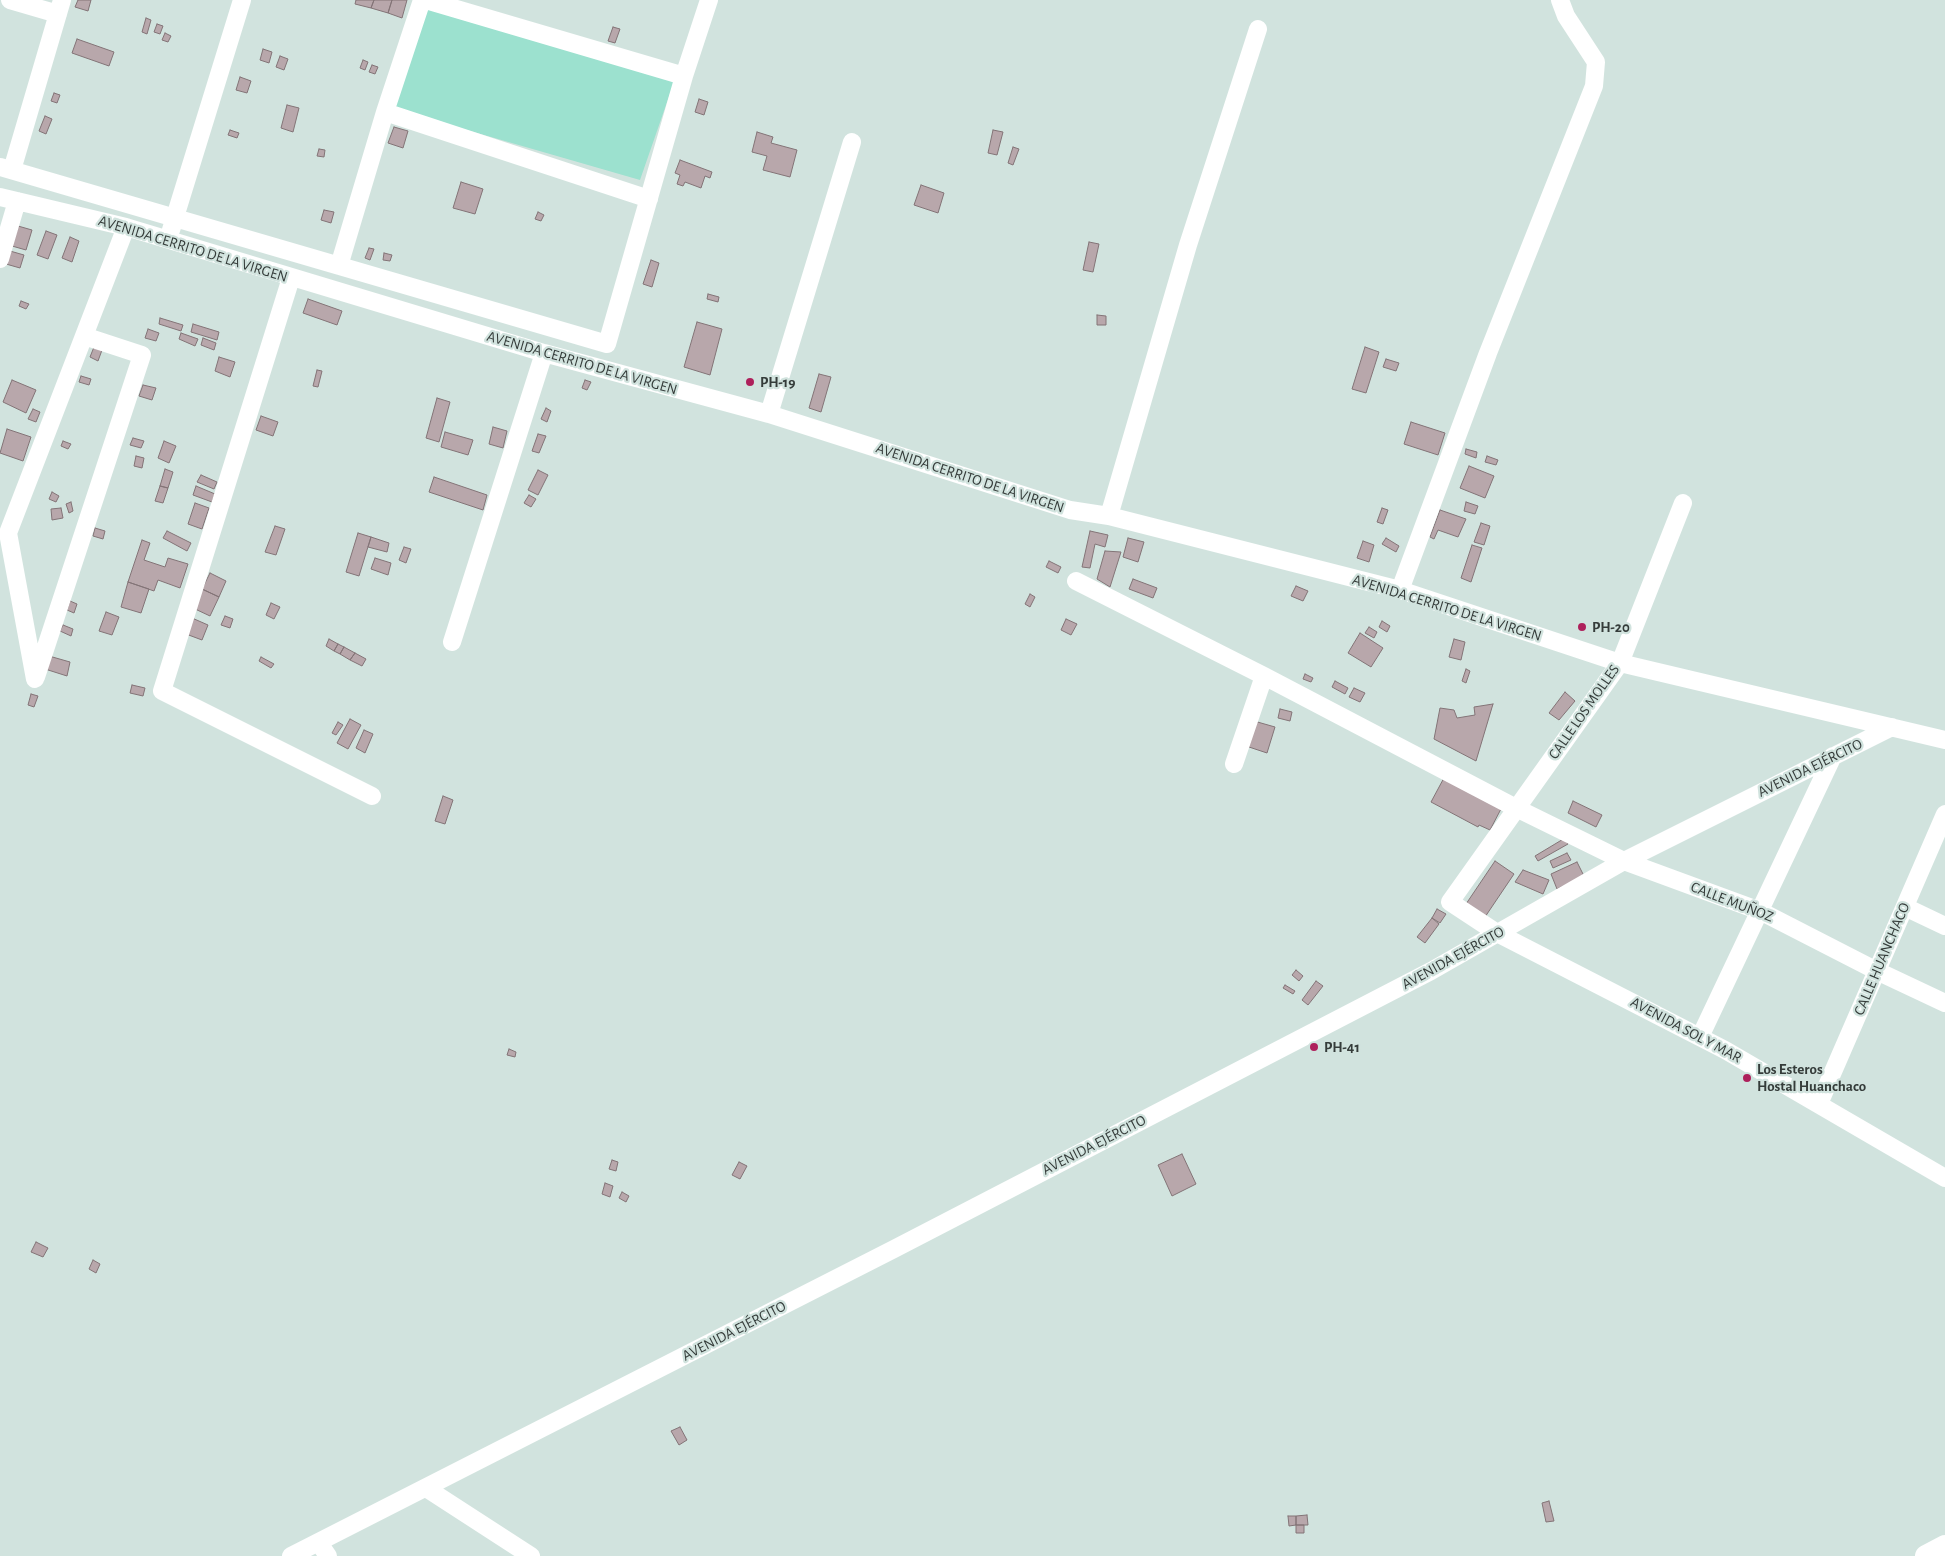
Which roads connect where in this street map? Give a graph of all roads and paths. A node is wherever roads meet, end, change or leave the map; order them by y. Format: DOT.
graph roads {
  1 [pos="10,0"];
  2 [pos="242,0"];
  3 [pos="422,0"];
  4 [pos="426,0"];
  5 [pos="709,0"];
  6 [pos="1560,0"];
  7 [pos="60,7"];
  8 [pos="1258,29"];
  9 [pos="684,76"];
  10 [pos="385,112"];
  11 [pos="852,142"];
  12 [pos="6,168"];
  13 [pos="8,199"];
  14 [pos="649,199"];
  15 [pos="175,219"];
  16 [pos="126,227"];
  17 [pos="167,240"];
  18 [pos="0,260"];
  19 [pos="339,266"];
  20 [pos="291,278"];
  21 [pos="84,336"];
  22 [pos="544,353"];
  23 [pos="769,414"];
  24 [pos="1683,503"];
  25 [pos="1110,516"];
  26 [pos="1076,581"];
  27 [pos="1400,590"];
  28 [pos="452,642"];
  29 [pos="1620,663"];
  30 [pos="1264,676"];
  31 [pos="1892,727"];
  32 [pos="1945,740"];
  33 [pos="1834,756"];
  34 [pos="1234,764"];
  35 [pos="372,796"];
  36 [pos="1516,808"];
  37 [pos="1945,814"];
  38 [pos="1624,862"];
  39 [pos="1450,902"];
  40 [pos="1905,907"];
  41 [pos="1760,911"];
  42 [pos="1945,926"];
  43 [pos="1497,933"];
  44 [pos="1877,971"];
  45 [pos="1945,1003"];
  46 [pos="1700,1037"];
  47 [pos="1819,1104"];
  48 [pos="1945,1178"];
  49 [pos="426,1488"];
  50 [pos="1945,1546"];
  51 [pos="323,1550"];
  52 [pos="291,1556"];
  53 [pos="530,1556"];
  54 [pos="1926,1556"];
  1 -- 7 [label="street"];
  2 -- 15 [label="street"];
  3 -- 10 [label="street"];
  4 -- 9 [label="street"];
  5 -- 9 [label="street"];
  6 -- 27 [label="street"];
  7 -- 12 [label="street"];
  8 -- 25 [label="street"];
  9 -- 14 [label="street"];
  10 -- 14 [label="street"];
  10 -- 19 [label="street"];
  11 -- 23 [label="street"];
  12 -- 15 [label="street"];
  13 -- 16 [label="street, AVENIDA CERRITO DE LA VIRGEN"];
  13 -- 18 [label="street"];
  14 -- 19 [label="street"];
  15 -- 17 [label="street"];
  15 -- 19 [label="street"];
  16 -- 17 [label="street, AVENIDA CERRITO DE LA VIRGEN"];
  16 -- 21 [label="street"];
  17 -- 20 [label="street, AVENIDA CERRITO DE LA VIRGEN"];
  20 -- 22 [label="street, AVENIDA CERRITO DE LA VIRGEN"];
  20 -- 35 [label="street"];
  21 -- 21 [label="street"];
  22 -- 23 [label="street, AVENIDA CERRITO DE LA VIRGEN"];
  22 -- 28 [label="street"];
  23 -- 25 [label="street, AVENIDA CERRITO DE LA VIRGEN"];
  24 -- 29 [label="street, CALLE LOS MOLLES"];
  25 -- 27 [label="street, AVENIDA CERRITO DE LA VIRGEN"];
  26 -- 30 [label="street, CALLE MUÑOZ"];
  27 -- 29 [label="street, AVENIDA CERRITO DE LA VIRGEN"];
  29 -- 31 [label="street, AVENIDA CERRITO DE LA VIRGEN"];
  29 -- 36 [label="street, CALLE LOS MOLLES"];
  30 -- 34 [label="street"];
  30 -- 36 [label="street, CALLE MUÑOZ"];
  31 -- 32 [label="street, AVENIDA CERRITO DE LA VIRGEN"];
  31 -- 33 [label="street, AVENIDA EJÉRCITO"];
  33 -- 38 [label="street, AVENIDA EJÉRCITO"];
  33 -- 41 [label="street"];
  36 -- 38 [label="street, CALLE MUÑOZ"];
  36 -- 39 [label="street, CALLE LOS MOLLES"];
  37 -- 40 [label="street, CALLE HUANCHACO"];
  38 -- 41 [label="street, CALLE MUÑOZ"];
  38 -- 43 [label="street, AVENIDA EJÉRCITO"];
  39 -- 43 [label="street, AVENIDA SOL Y MAR"];
  40 -- 42 [label="street"];
  40 -- 44 [label="street, CALLE HUANCHACO"];
  41 -- 44 [label="street, CALLE MUÑOZ"];
  41 -- 46 [label="street"];
  43 -- 46 [label="street, AVENIDA SOL Y MAR"];
  43 -- 49 [label="street, AVENIDA EJÉRCITO"];
  44 -- 45 [label="street, CALLE MUÑOZ"];
  44 -- 47 [label="street, CALLE HUANCHACO"];
  46 -- 47 [label="street, AVENIDA SOL Y MAR"];
  47 -- 48 [label="street, AVENIDA SOL Y MAR"];
  49 -- 51 [label="street, AVENIDA EJÉRCITO"];
  49 -- 53 [label="street"];
  50 -- 54 [label="main road"];
  51 -- 52 [label="street, AVENIDA EJÉRCITO"];
}
